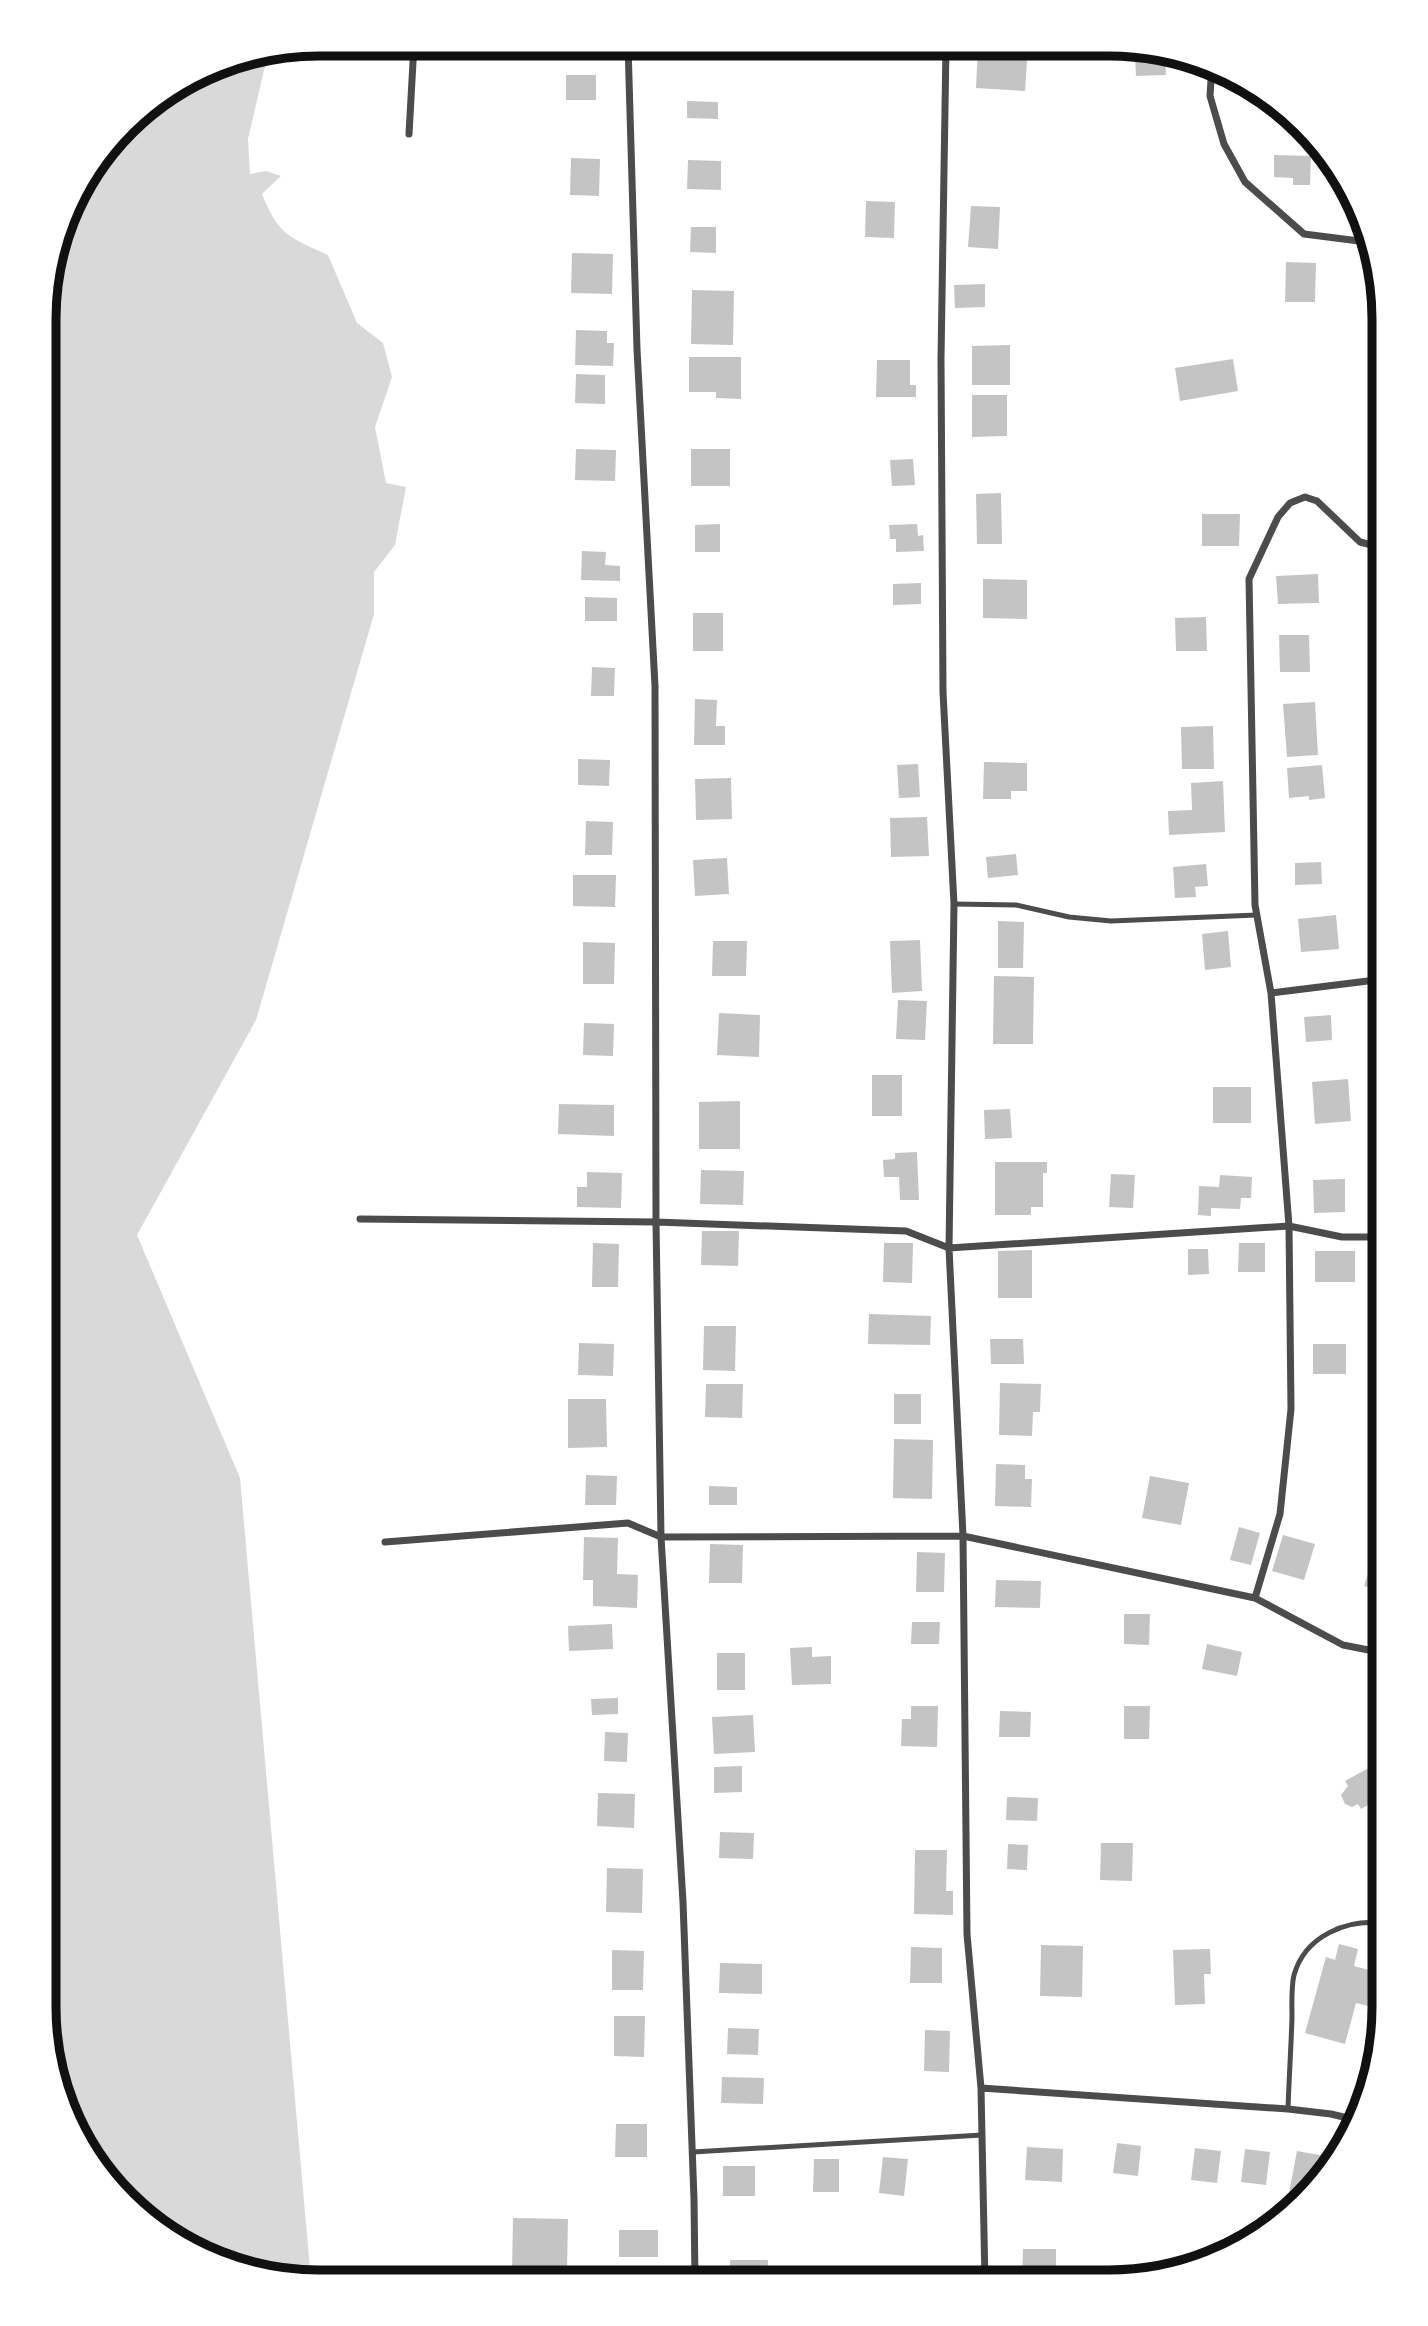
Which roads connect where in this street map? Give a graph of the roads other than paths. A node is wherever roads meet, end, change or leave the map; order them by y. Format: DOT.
graph roads {
  1 [pos="413,56"];
  2 [pos="628,56"];
  3 [pos="946,56"];
  4 [pos="1211,77"];
  5 [pos="409,134"];
  6 [pos="1360,240"];
  7 [pos="1372,545"];
  8 [pos="954,904"];
  9 [pos="1257,915"];
  10 [pos="1372,980"];
  11 [pos="1270,993"];
  12 [pos="360,1219"];
  13 [pos="656,1222"];
  14 [pos="1289,1226"];
  15 [pos="1372,1237"];
  16 [pos="949,1248"];
  17 [pos="963,1536"];
  18 [pos="661,1537"];
  19 [pos="385,1542"];
  20 [pos="1255,1598"];
  21 [pos="1372,1651"];
  22 [pos="1372,1922"];
  23 [pos="981,2088"];
  24 [pos="1288,2109"];
  25 [pos="1347,2118"];
  26 [pos="982,2135"];
  27 [pos="693,2152"];
  28 [pos="695,2270"];
  29 [pos="985,2270"];
  1 -- 5 [label="street"];
  2 -- 13 [label="street"];
  3 -- 8 [label="street"];
  4 -- 6 [label="street"];
  7 -- 9 [label="street"];
  8 -- 9 [label="lane"];
  8 -- 16 [label="street"];
  9 -- 11 [label="street"];
  10 -- 11 [label="street"];
  11 -- 14 [label="street"];
  12 -- 13 [label="street"];
  13 -- 16 [label="street"];
  13 -- 18 [label="street"];
  14 -- 15 [label="street"];
  14 -- 16 [label="street"];
  14 -- 20 [label="street"];
  16 -- 17 [label="street"];
  17 -- 18 [label="street"];
  17 -- 20 [label="street"];
  17 -- 23 [label="street"];
  18 -- 19 [label="street"];
  18 -- 27 [label="street"];
  20 -- 21 [label="street"];
  22 -- 24 [label="lane"];
  23 -- 24 [label="street"];
  23 -- 26 [label="street"];
  24 -- 25 [label="street"];
  26 -- 27 [label="lane"];
  26 -- 29 [label="street"];
  27 -- 28 [label="street"];
}
